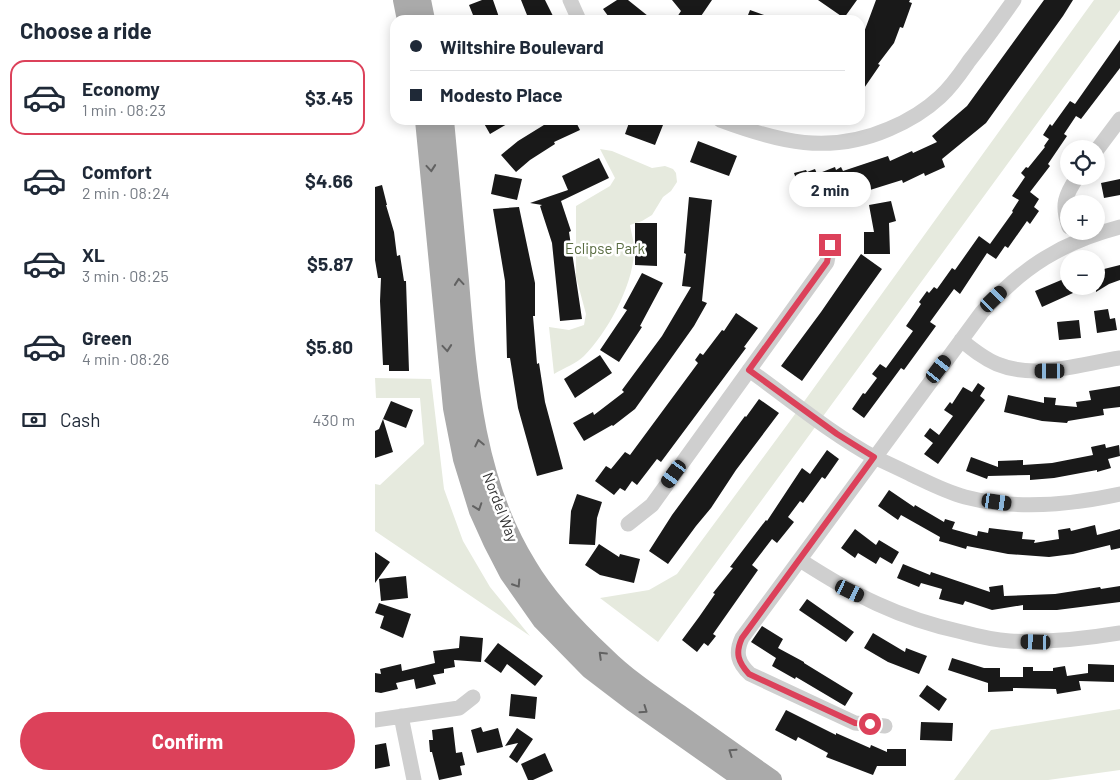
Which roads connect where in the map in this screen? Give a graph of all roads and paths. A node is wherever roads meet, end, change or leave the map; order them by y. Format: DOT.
graph roads {
  1 [pos="403,0"];
  2 [pos="421,0"];
  3 [pos="570,0"];
  4 [pos="1014,0"];
  5 [pos="406,15"];
  6 [pos="424,15"];
  7 [pos="577,15"];
  8 [pos="1120,118"];
  9 [pos="425,125"];
  10 [pos="444,125"];
  11 [pos="735,125"];
  12 [pos="1104,140"];
  13 [pos="1120,227"];
  14 [pos="1105,229"];
  15 [pos="1062,240"];
  16 [pos="830,245"];
  17 [pos="961,340"];
  18 [pos="1120,358"];
  19 [pos="749,370"];
  20 [pos="874,457"];
  21 [pos="1120,494"];
  22 [pos="628,524"];
  23 [pos="800,560"];
  24 [pos="1120,633"];
  25 [pos="473,698"];
  26 [pos="401,716"];
  27 [pos="375,720"];
  28 [pos="885,726"];
  29 [pos="414,780"];
  30 [pos="744,780"];
  31 [pos="772,780"];
  1 -- 5 [label="main road"];
  2 -- 6 [label="main road"];
  3 -- 7 [label="street"];
  4 -- 11 [label="street"];
  8 -- 12 [label="street"];
  9 -- 30 [label="main road, Nordel Way, one-way"];
  31 -- 10 [label="main road, Nordel Way, one-way"];
  13 -- 14 [label="street"];
  15 -- 17 [label="street"];
  16 -- 19 [label="street"];
  17 -- 18 [label="street"];
  17 -- 20 [label="street"];
  19 -- 20 [label="street"];
  19 -- 22 [label="street"];
  20 -- 21 [label="street"];
  20 -- 23 [label="street"];
  23 -- 24 [label="street"];
  23 -- 28 [label="street"];
  25 -- 26 [label="street"];
  26 -- 27 [label="street"];
  26 -- 29 [label="street"];
}
